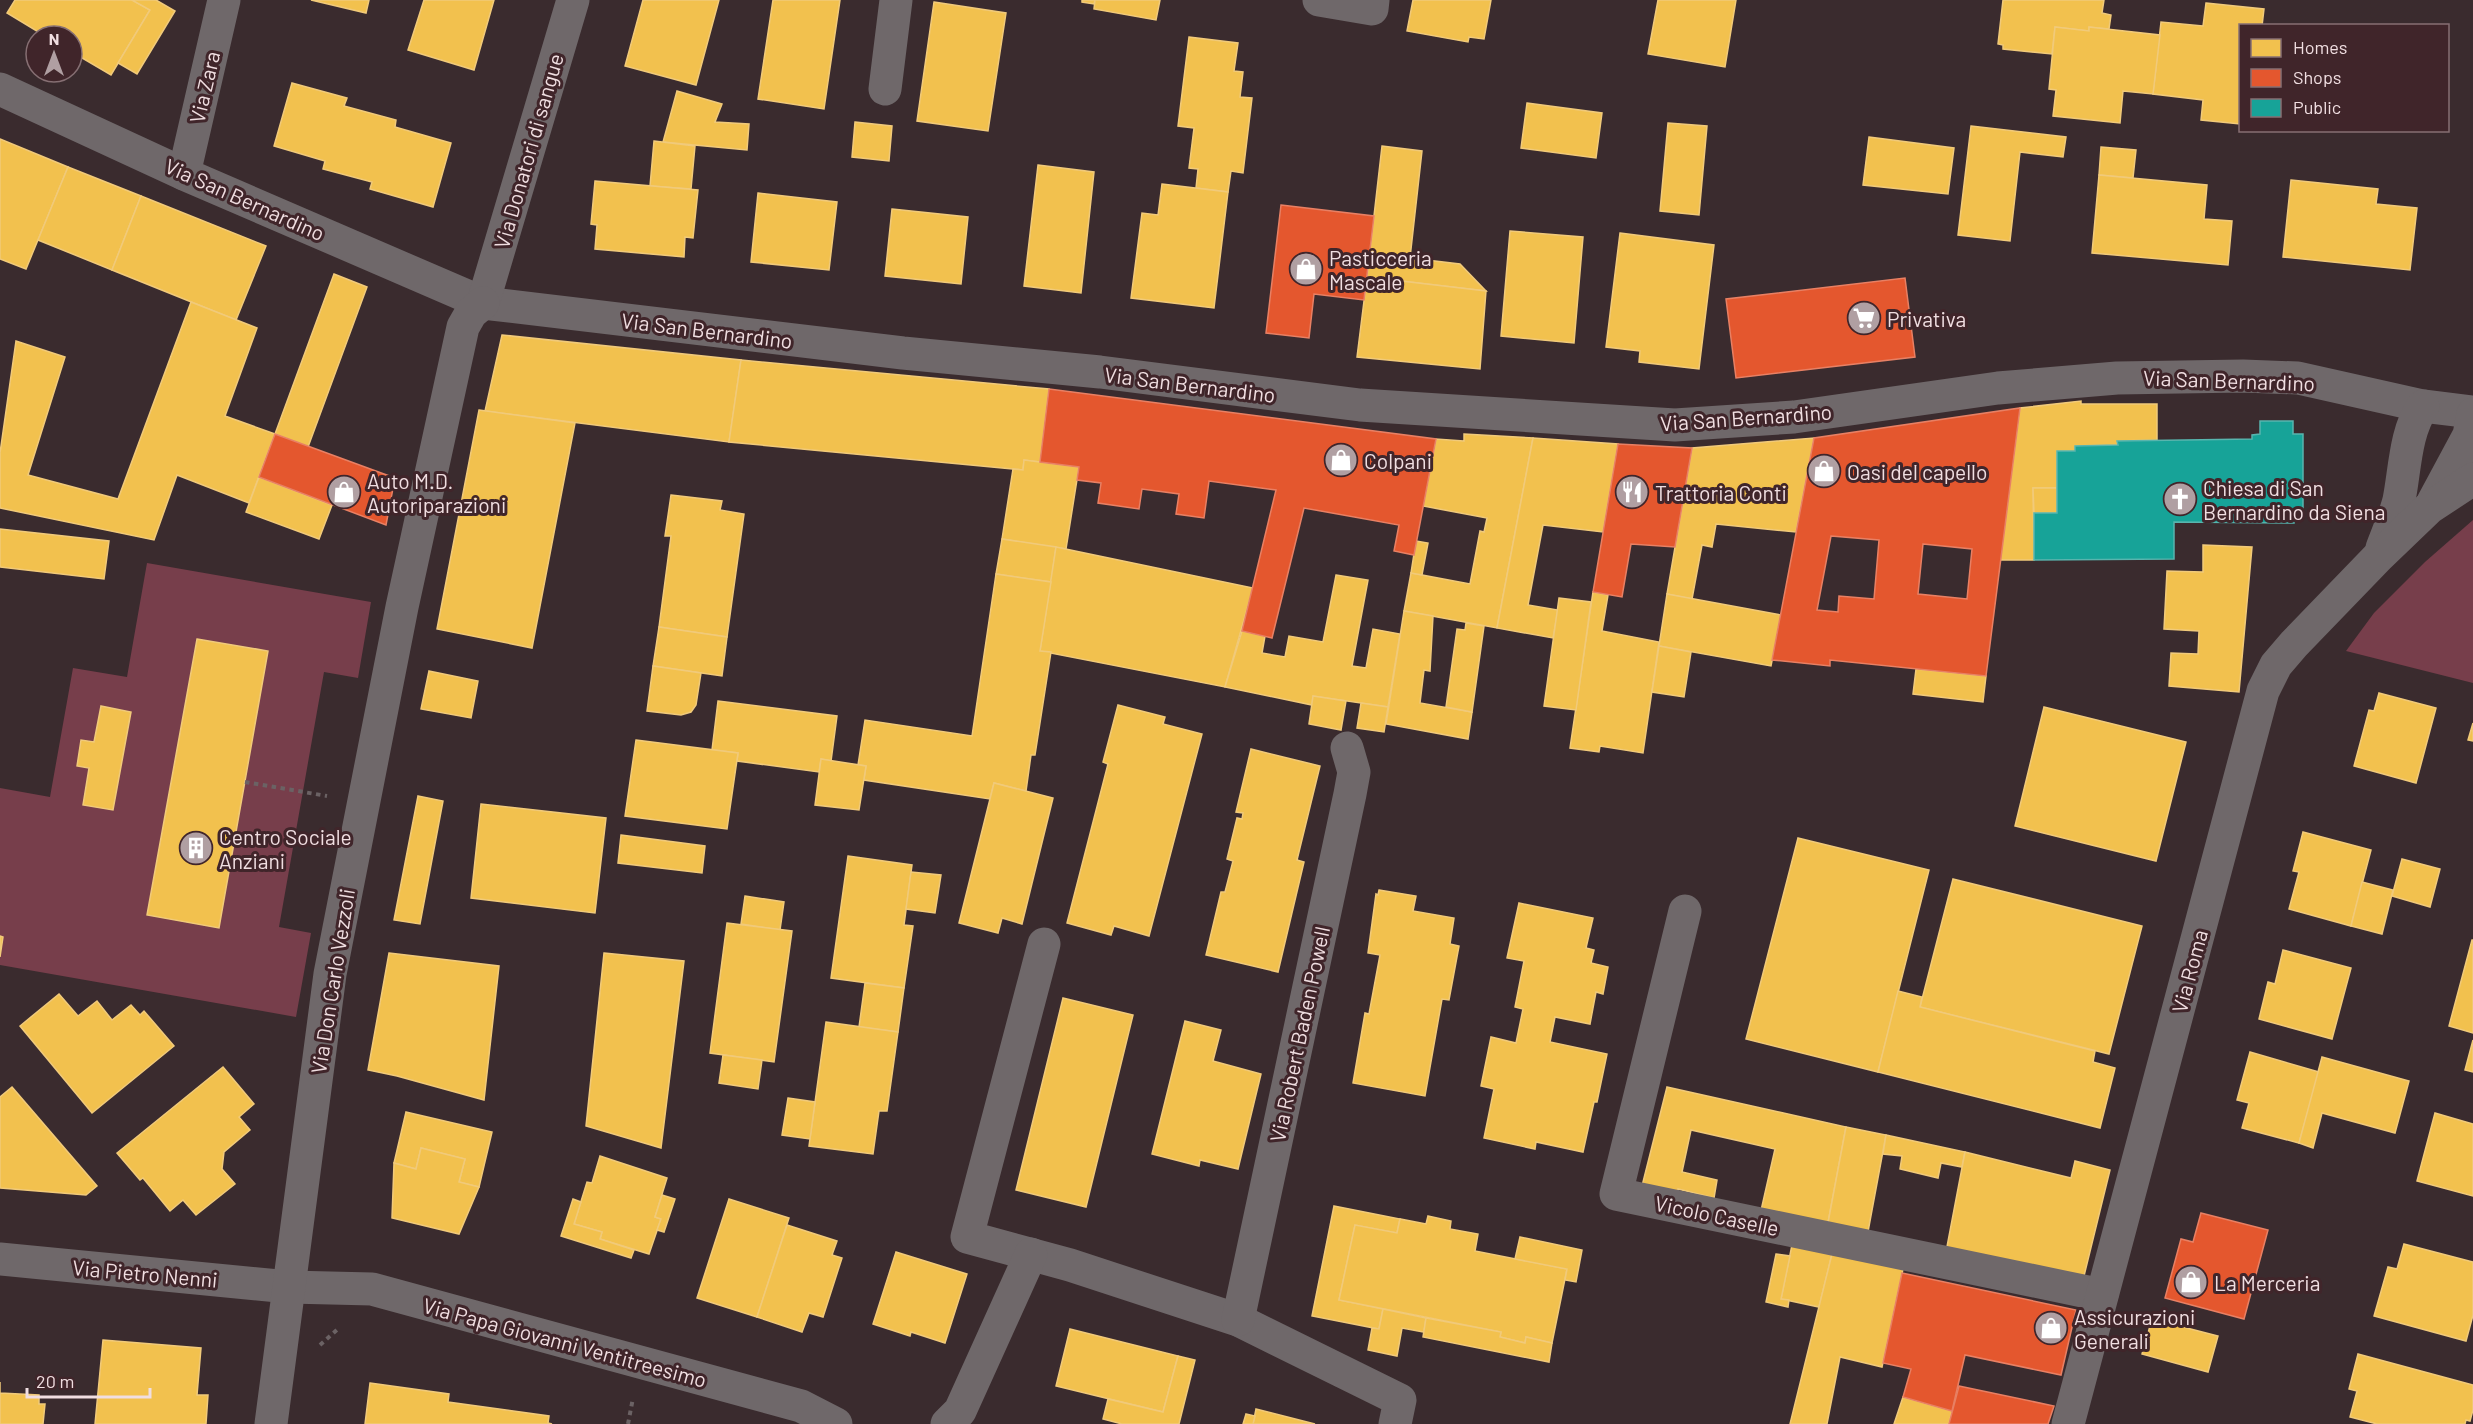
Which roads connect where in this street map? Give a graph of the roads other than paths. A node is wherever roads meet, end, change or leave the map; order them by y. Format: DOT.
graph roads {
  1 [pos="224,0"];
  2 [pos="573,0"];
  3 [pos="896,0"];
  4 [pos="1319,0"];
  5 [pos="1373,0"];
  6 [pos="0,89"];
  7 [pos="885,89"];
  8 [pos="184,174"];
  9 [pos="483,303"];
  10 [pos="2423,406"];
  11 [pos="2473,413"];
  12 [pos="2473,479"];
  13 [pos="2429,508"];
  14 [pos="2379,555"];
  15 [pos="1347,748"];
  16 [pos="1685,911"];
  17 [pos="1044,944"];
  18 [pos="1030,1254"];
  19 [pos="0,1259"];
  20 [pos="289,1287"];
  21 [pos="2102,1295"];
  22 [pos="1238,1320"];
  23 [pos="271,1424"];
  24 [pos="836,1424"];
  25 [pos="947,1424"];
  26 [pos="1395,1424"];
  27 [pos="2068,1424"];
  1 -- 8 [label="street, Via Zara"];
  2 -- 9 [label="street, Via Donatori di sangue"];
  3 -- 7 [label="street"];
  4 -- 5 [label="street"];
  6 -- 8 [label="street, Via San Bernardino"];
  8 -- 9 [label="street, Via San Bernardino"];
  9 -- 10 [label="street, Via San Bernardino"];
  9 -- 20 [label="street, Via Don Carlo Vezzoli"];
  10 -- 11 [label="street, Via San Bernardino"];
  10 -- 14 [label="street, Via Roma"];
  11 -- 13 [label="street, Via Roma"];
  12 -- 13 [label="street, Via Roma"];
  13 -- 14 [label="street, Via Roma"];
  14 -- 21 [label="street, Via Roma"];
  15 -- 22 [label="street, Via Robert Baden Powell"];
  16 -- 21 [label="street, Vicolo Caselle"];
  17 -- 18 [label="street"];
  18 -- 22 [label="street"];
  18 -- 25 [label="street"];
  19 -- 20 [label="street, Via Pietro Nenni"];
  20 -- 23 [label="street, Via Don Carlo Vezzoli"];
  20 -- 24 [label="street, Via Papa Giovanni Ventitreesimo"];
  21 -- 27 [label="street, Via Roma"];
  22 -- 26 [label="street"];
}
